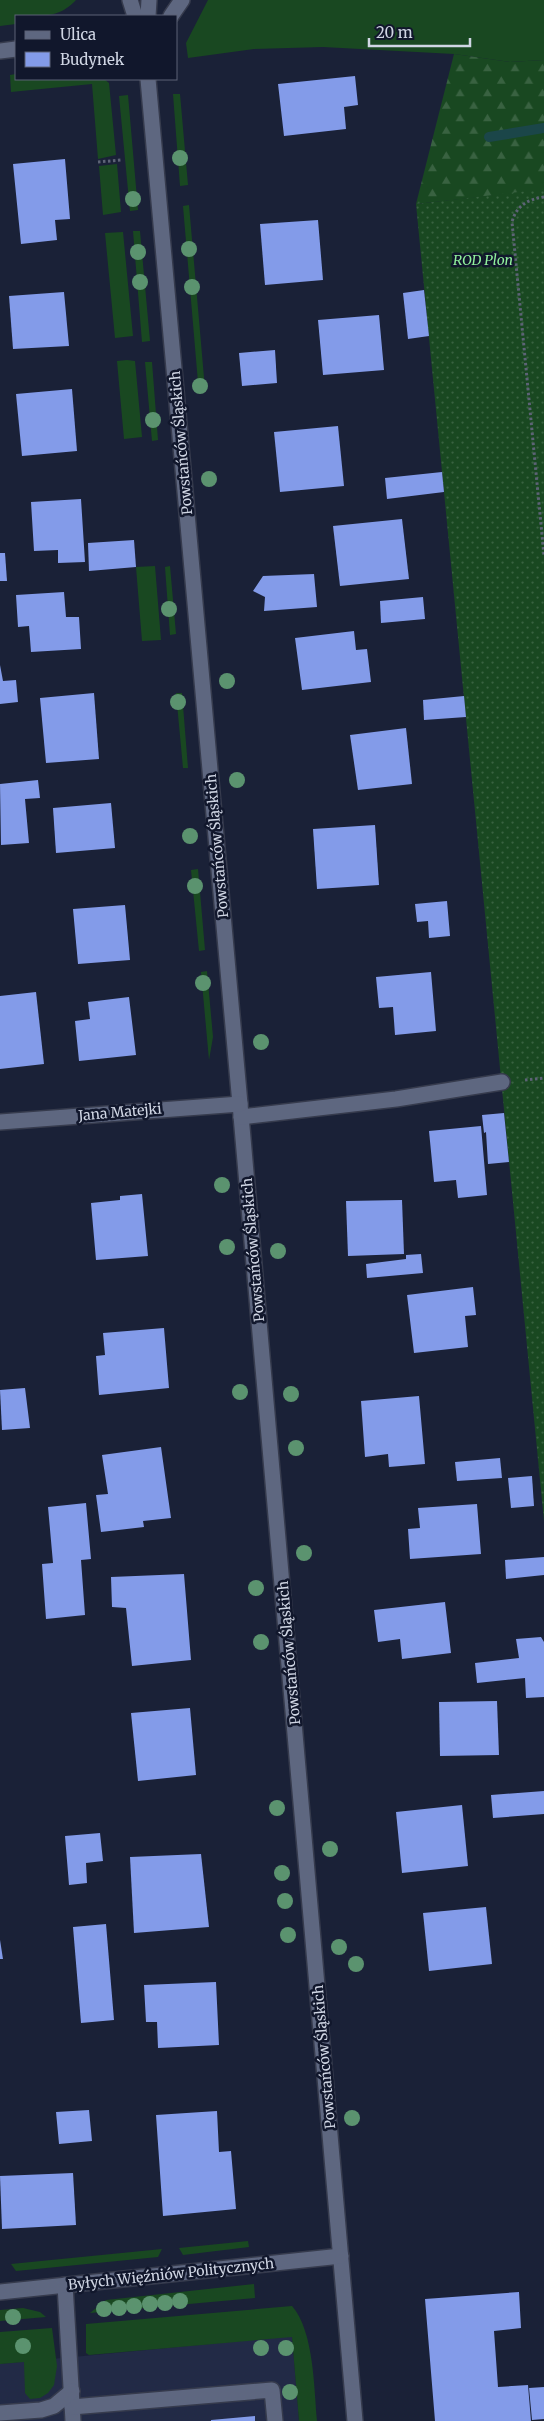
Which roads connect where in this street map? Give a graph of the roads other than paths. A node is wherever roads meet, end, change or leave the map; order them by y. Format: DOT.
graph roads {
  1 [pos="130,0"];
  2 [pos="149,0"];
  3 [pos="182,0"];
  4 [pos="134,15"];
  5 [pos="148,15"];
  6 [pos="172,15"];
  7 [pos="15,50"];
  8 [pos="0,51"];
  9 [pos="148,80"];
  10 [pos="502,1082"];
  11 [pos="241,1111"];
  12 [pos="0,1122"];
  13 [pos="341,2256"];
  14 [pos="65,2285"];
  15 [pos="0,2292"];
  16 [pos="72,2390"];
  17 [pos="0,2413"];
  18 [pos="72,2414"];
  19 [pos="22,2416"];
  20 [pos="275,2421"];
  21 [pos="355,2421"];
  1 -- 4 [label="street"];
  2 -- 5 [label="street"];
  3 -- 6 [label="street"];
  7 -- 8 [label="street"];
  9 -- 11 [label="street, Powstańców Śląskich"];
  10 -- 11 [label="street, Jana Matejki"];
  11 -- 12 [label="street, Jana Matejki"];
  11 -- 13 [label="street, Powstańców Śląskich"];
  13 -- 14 [label="street, Byłych Więźniów Politycznych"];
  13 -- 21 [label="street, Powstańców Śląskich"];
  14 -- 15 [label="street, Byłych Więźniów Politycznych"];
  14 -- 16 [label="street"];
  16 -- 18 [label="street"];
  16 -- 19 [label="street"];
  17 -- 19 [label="street"];
  18 -- 20 [label="street"];
}
